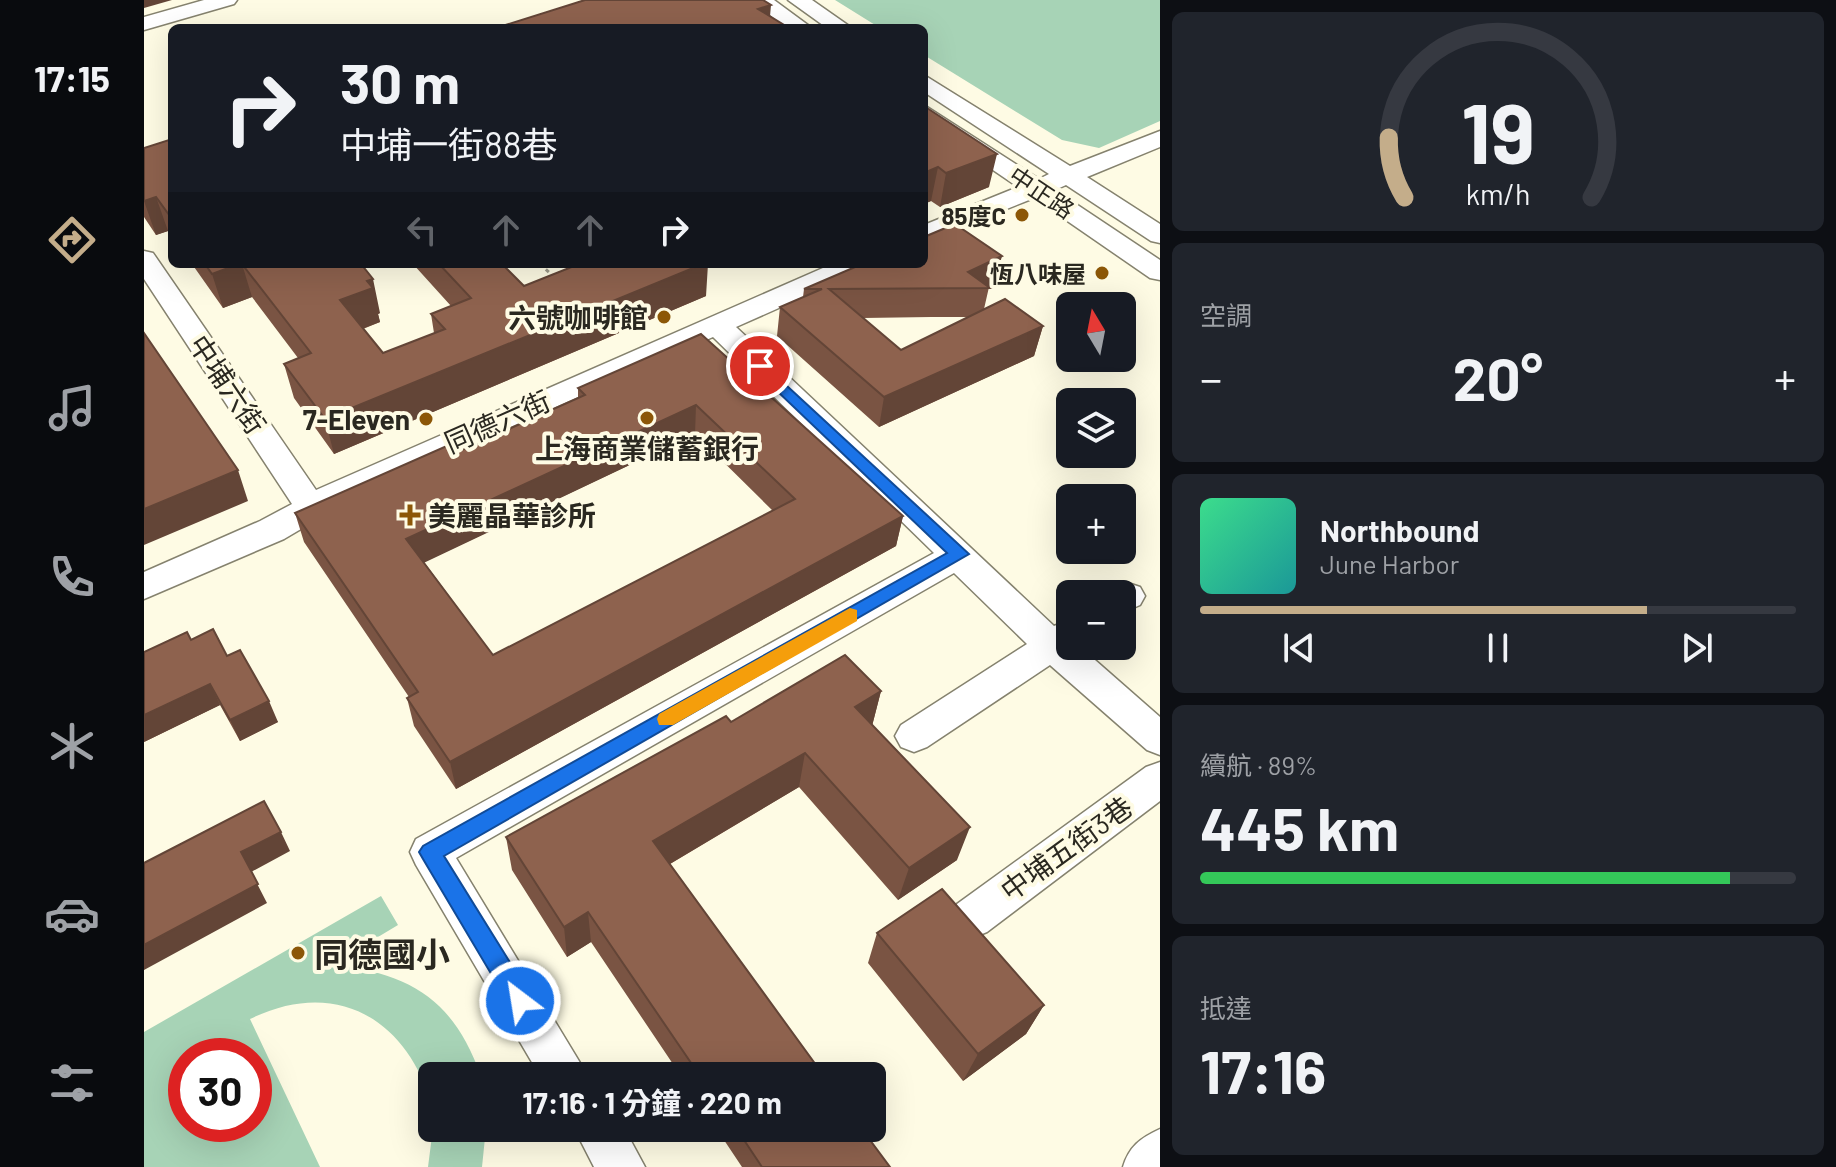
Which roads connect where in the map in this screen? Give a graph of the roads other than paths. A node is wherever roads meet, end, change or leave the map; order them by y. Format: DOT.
graph roads {
  1 [pos="227,0"];
  2 [pos="760,0"];
  3 [pos="798,0"];
  4 [pos="144,24"];
  5 [pos="795,24"];
  6 [pos="835,24"];
  7 [pos="928,85"];
  8 [pos="928,115"];
  9 [pos="1160,138"];
  10 [pos="1069,176"];
  11 [pos="1035,187"];
  12 [pos="928,232"];
  13 [pos="1160,235"];
  14 [pos="144,259"];
  15 [pos="846,268"];
  16 [pos="1160,272"];
  17 [pos="716,324"];
  18 [pos="311,508"];
  19 [pos="960,554"];
  20 [pos="144,586"];
  21 [pos="1056,636"];
  22 [pos="1056,643"];
  23 [pos="1081,660"];
  24 [pos="914,736"];
  25 [pos="1160,739"];
  26 [pos="1160,779"];
  27 [pos="972,918"];
  28 [pos="557,1062"];
  29 [pos="606,1142"];
  30 [pos="621,1167"];
  1 -- 4 [label="street"];
  2 -- 5 [label="street"];
  3 -- 6 [label="street"];
  7 -- 10 [label="street, 中正路"];
  8 -- 11 [label="street, 中正路"];
  9 -- 10 [label="street"];
  10 -- 11 [label="street"];
  10 -- 13 [label="street, 中正路"];
  11 -- 12 [label="street"];
  11 -- 16 [label="street, 中正路"];
  14 -- 18 [label="street, 中埔六街"];
  15 -- 17 [label="street, 同德六街"];
  17 -- 18 [label="street, 同德六街"];
  17 -- 19 [label="street"];
  18 -- 20 [label="street, 同德六街"];
  19 -- 21 [label="street"];
  19 -- 28 [label="street"];
  22 -- 24 [label="street"];
  23 -- 25 [label="street"];
  26 -- 27 [label="street, 中埔五街3巷"];
  29 -- 30 [label="street"];
}
